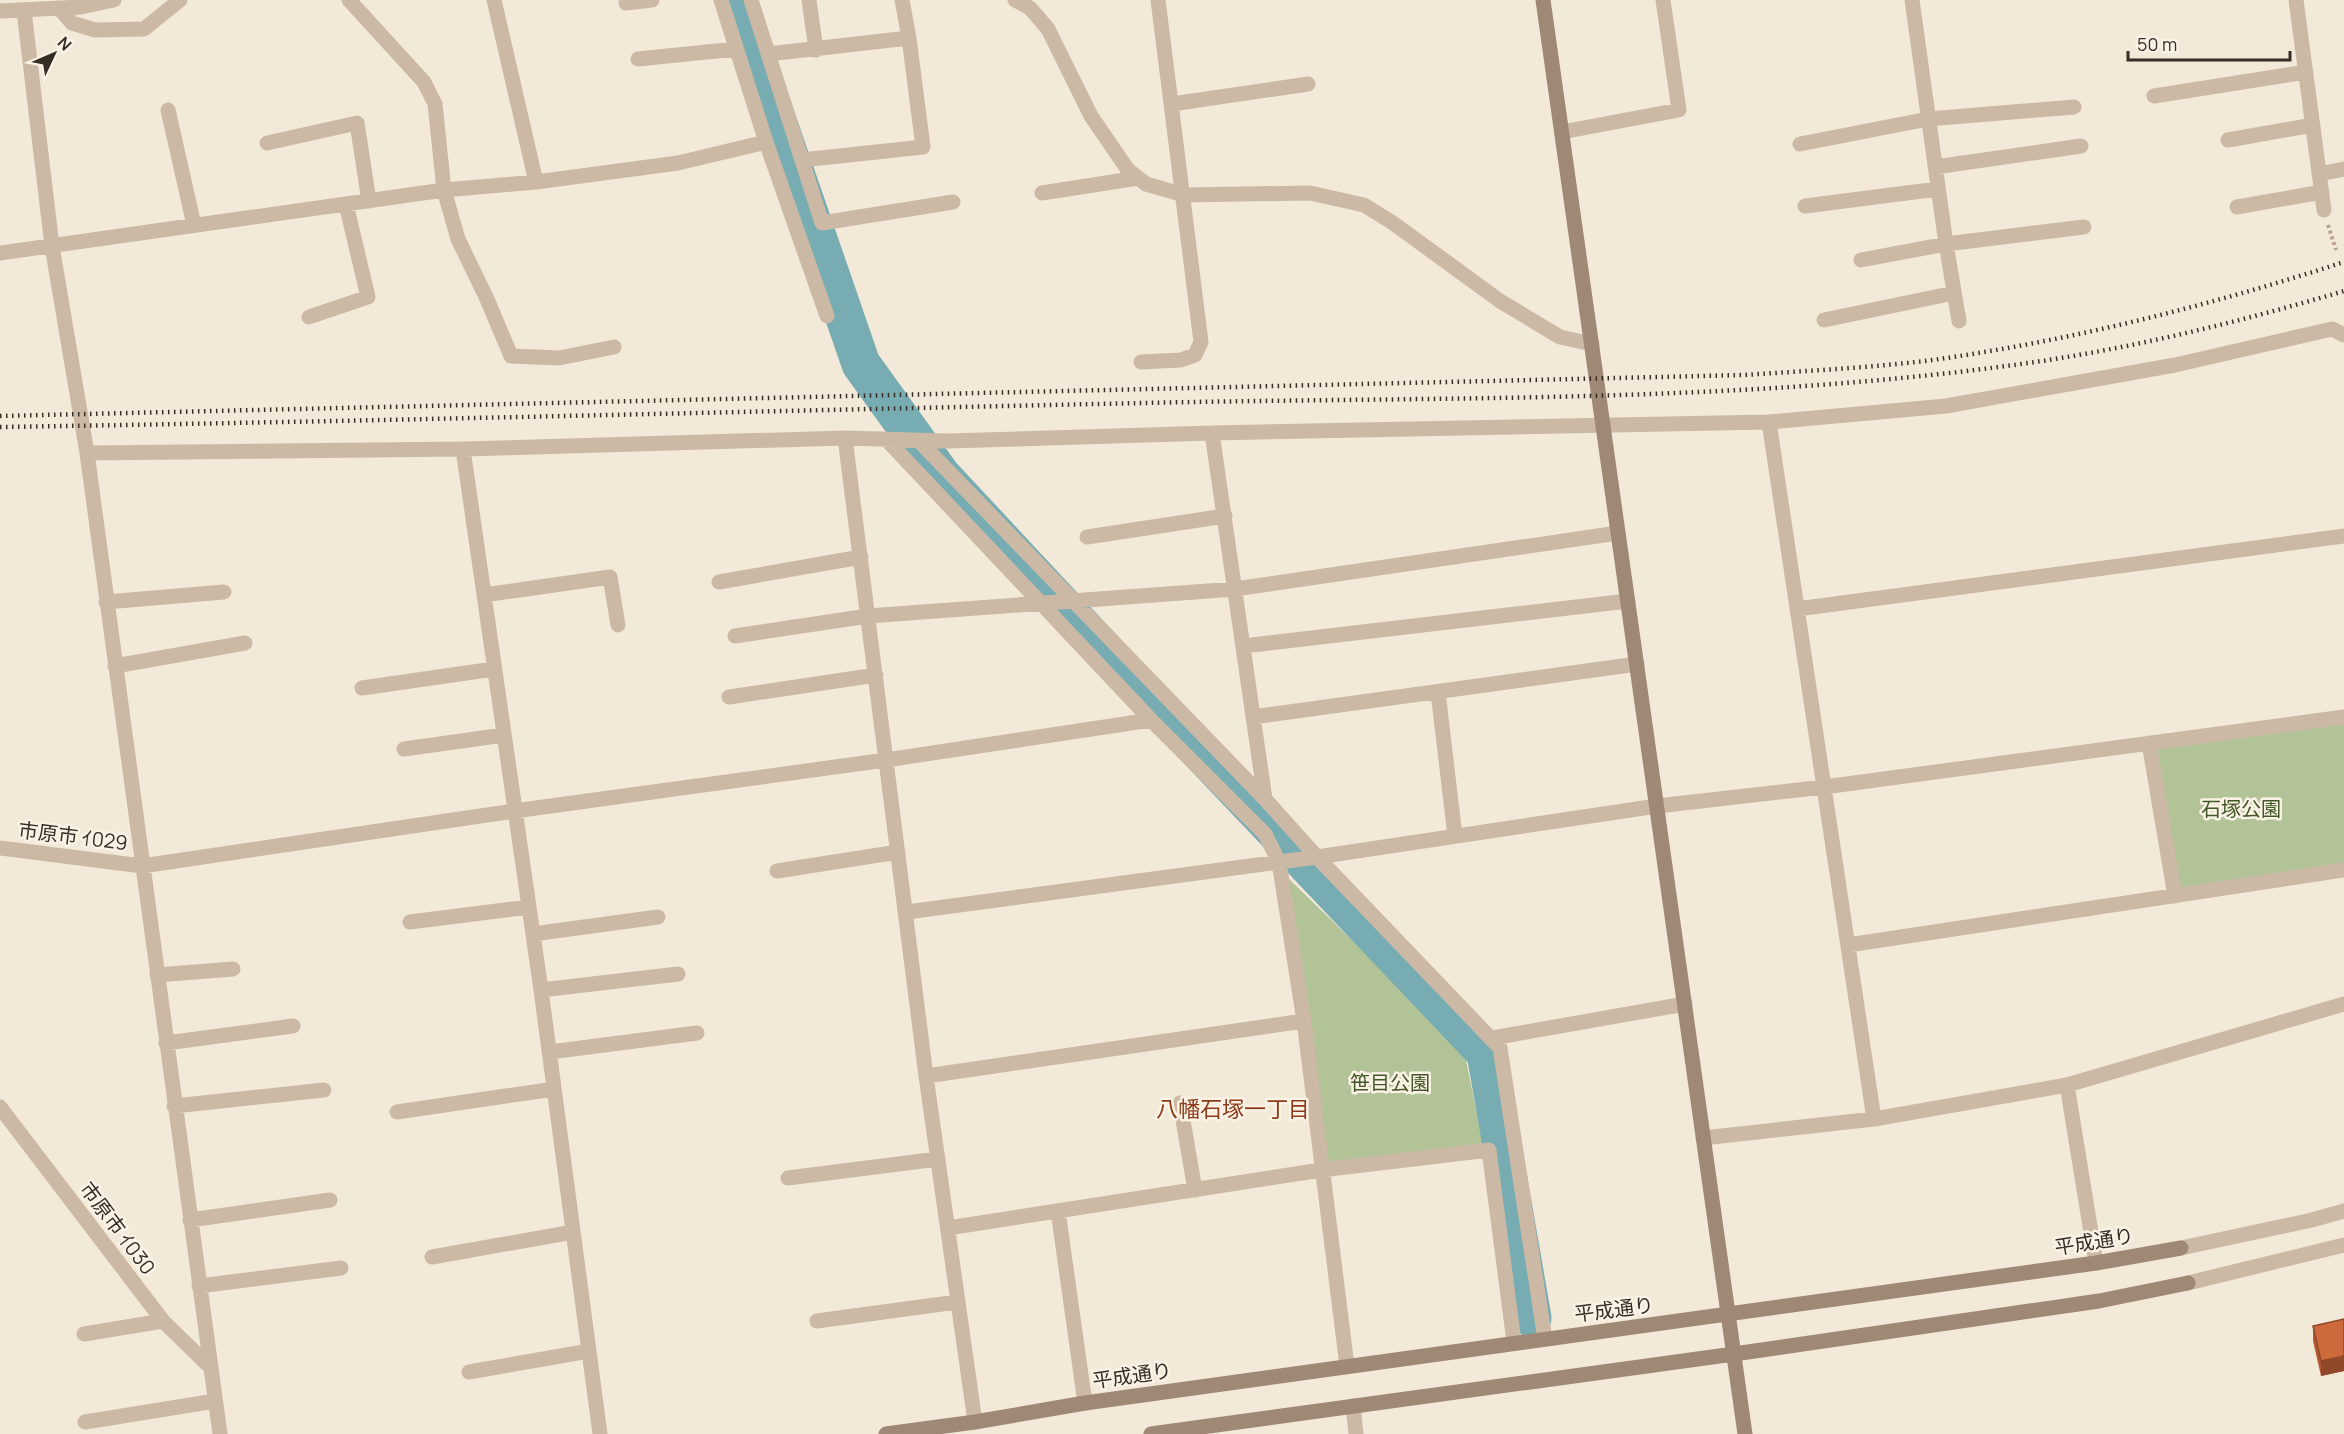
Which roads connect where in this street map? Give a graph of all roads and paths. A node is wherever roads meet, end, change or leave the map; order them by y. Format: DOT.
graph roads {
  1 [pos="114,0"];
  2 [pos="180,0"];
  3 [pos="349,0"];
  4 [pos="494,0"];
  5 [pos="652,0"];
  6 [pos="721,0"];
  7 [pos="751,0"];
  8 [pos="809,0"];
  9 [pos="903,0"];
  10 [pos="1015,0"];
  11 [pos="1158,0"];
  12 [pos="1543,0"];
  13 [pos="1663,0"];
  14 [pos="1912,0"];
  15 [pos="2296,0"];
  16 [pos="626,3"];
  17 [pos="59,8"];
  18 [pos="0,11"];
  19 [pos="24,11"];
  20 [pos="909,38"];
  21 [pos="736,49"];
  22 [pos="816,50"];
  23 [pos="768,54"];
  24 [pos="638,59"];
  25 [pos="2306,72"];
  26 [pos="1308,84"];
  27 [pos="2154,96"];
  28 [pos="1172,104"];
  29 [pos="2074,107"];
  30 [pos="168,110"];
  31 [pos="1928,119"];
  32 [pos="2313,125"];
  33 [pos="1562,132"];
  34 [pos="2229,140"];
  35 [pos="766,142"];
  36 [pos="267,143"];
  37 [pos="1800,144"];
  38 [pos="2081,146"];
  39 [pos="802,160"];
  40 [pos="1935,167"];
  41 [pos="2344,169"];
  42 [pos="2319,174"];
  43 [pos="1138,178"];
  44 [pos="536,182"];
  45 [pos="1938,189"];
  46 [pos="444,190"];
  47 [pos="2322,192"];
  48 [pos="1042,194"];
  49 [pos="1184,195"];
  50 [pos="369,201"];
  51 [pos="953,202"];
  52 [pos="346,204"];
  53 [pos="1805,206"];
  54 [pos="2237,207"];
  55 [pos="2324,210"];
  56 [pos="194,225"];
  57 [pos="2084,227"];
  58 [pos="1946,244"];
  59 [pos="52,246"];
  60 [pos="2336,249"];
  61 [pos="0,253"];
  62 [pos="1861,260"];
  63 [pos="1954,292"];
  64 [pos="309,316"];
  65 [pos="826,316"];
  66 [pos="1824,320"];
  67 [pos="1959,321"];
  68 [pos="2344,335"];
  69 [pos="1592,344"];
  70 [pos="614,347"];
  71 [pos="1141,362"];
  72 [pos="1769,422"];
  73 [pos="1603,423"];
  74 [pos="1212,432"];
  75 [pos="845,438"];
  76 [pos="886,439"];
  77 [pos="919,441"];
  78 [pos="463,449"];
  79 [pos="87,453"];
  80 [pos="1224,516"];
  81 [pos="1618,533"];
  82 [pos="2344,536"];
  83 [pos="1088,537"];
  84 [pos="861,557"];
  85 [pos="719,582"];
  86 [pos="1235,589"];
  87 [pos="224,592"];
  88 [pos="484,595"];
  89 [pos="1628,601"];
  90 [pos="106,602"];
  91 [pos="1077,603"];
  92 [pos="1040,604"];
  93 [pos="1797,609"];
  94 [pos="868,616"];
  95 [pos="618,625"];
  96 [pos="735,636"];
  97 [pos="245,643"];
  98 [pos="1243,646"];
  99 [pos="1637,664"];
  100 [pos="115,666"];
  101 [pos="494,669"];
  102 [pos="876,675"];
  103 [pos="362,688"];
  104 [pos="1438,692"];
  105 [pos="729,697"];
  106 [pos="1253,717"];
  107 [pos="2344,717"];
  108 [pos="1151,720"];
  109 [pos="504,735"];
  110 [pos="2149,743"];
  111 [pos="404,749"];
  112 [pos="886,760"];
  113 [pos="1824,787"];
  114 [pos="1265,799"];
  115 [pos="1657,806"];
  116 [pos="514,811"];
  117 [pos="1455,836"];
  118 [pos="0,848"];
  119 [pos="898,852"];
  120 [pos="1317,857"];
  121 [pos="1279,862"];
  122 [pos="142,866"];
  123 [pos="2344,870"];
  124 [pos="777,871"];
  125 [pos="2175,896"];
  126 [pos="529,907"];
  127 [pos="907,912"];
  128 [pos="658,917"];
  129 [pos="410,922"];
  130 [pos="533,934"];
  131 [pos="1848,945"];
  132 [pos="233,969"];
  133 [pos="678,974"];
  134 [pos="156,975"];
  135 [pos="541,990"];
  136 [pos="1685,1004"];
  137 [pos="2344,1005"];
  138 [pos="1304,1021"];
  139 [pos="293,1026"];
  140 [pos="697,1032"];
  141 [pos="1492,1038"];
  142 [pos="166,1042"];
  143 [pos="550,1052"];
  144 [pos="927,1076"];
  145 [pos="2067,1085"];
  146 [pos="554,1089"];
  147 [pos="324,1090"];
  148 [pos="1180,1103"];
  149 [pos="174,1106"];
  150 [pos="0,1107"];
  151 [pos="397,1112"];
  152 [pos="1874,1119"];
  153 [pos="1703,1138"];
  154 [pos="938,1159"];
  155 [pos="1322,1170"];
  156 [pos="788,1178"];
  157 [pos="1195,1190"];
  158 [pos="330,1200"];
  159 [pos="1058,1211"];
  160 [pos="2344,1211"];
  161 [pos="190,1220"];
  162 [pos="948,1228"];
  163 [pos="573,1232"];
  164 [pos="2344,1245"];
  165 [pos="432,1257"];
  166 [pos="2096,1263"];
  167 [pos="341,1268"];
  168 [pos="199,1286"];
  169 [pos="957,1302"];
  170 [pos="1728,1315"];
  171 [pos="163,1321"];
  172 [pos="817,1321"];
  173 [pos="84,1334"];
  174 [pos="1545,1339"];
  175 [pos="1514,1342"];
  176 [pos="589,1352"];
  177 [pos="1734,1354"];
  178 [pos="1347,1366"];
  179 [pos="210,1367"];
  180 [pos="469,1372"];
  181 [pos="215,1401"];
  182 [pos="1085,1403"];
  183 [pos="1353,1406"];
  184 [pos="85,1422"];
  185 [pos="976,1428"];
  186 [pos="220,1434"];
  187 [pos="600,1434"];
  188 [pos="886,1434"];
  189 [pos="1151,1434"];
  190 [pos="1356,1434"];
  191 [pos="1745,1434"];
  1 -- 17 [label="street"];
  2 -- 17 [label="street"];
  3 -- 46 [label="street"];
  4 -- 44 [label="street"];
  5 -- 16 [label="street"];
  6 -- 21 [label="street"];
  7 -- 23 [label="street"];
  8 -- 22 [label="street"];
  9 -- 20 [label="street"];
  10 -- 43 [label="street"];
  11 -- 28 [label="street"];
  12 -- 33 [label="street"];
  13 -- 33 [label="street"];
  14 -- 31 [label="street"];
  15 -- 25 [label="street"];
  17 -- 19 [label="street"];
  18 -- 19 [label="street"];
  19 -- 59 [label="street"];
  20 -- 22 [label="street"];
  20 -- 39 [label="street"];
  21 -- 24 [label="street"];
  21 -- 35 [label="street"];
  22 -- 23 [label="street"];
  23 -- 39 [label="street"];
  25 -- 27 [label="street"];
  25 -- 32 [label="street"];
  26 -- 28 [label="street"];
  28 -- 49 [label="street"];
  29 -- 31 [label="street"];
  30 -- 56 [label="street"];
  31 -- 37 [label="street"];
  31 -- 40 [label="street"];
  32 -- 34 [label="street"];
  32 -- 42 [label="street"];
  33 -- 69 [label="street"];
  35 -- 44 [label="street"];
  35 -- 65 [label="street"];
  36 -- 50 [label="street"];
  38 -- 40 [label="street"];
  39 -- 51 [label="street"];
  40 -- 45 [label="street"];
  41 -- 42 [label="street"];
  42 -- 47 [label="street"];
  43 -- 48 [label="street"];
  43 -- 49 [label="street"];
  44 -- 46 [label="street"];
  45 -- 53 [label="street"];
  45 -- 58 [label="street"];
  46 -- 50 [label="street"];
  46 -- 70 [label="street"];
  47 -- 54 [label="street"];
  47 -- 55 [label="street"];
  49 -- 69 [label="street"];
  49 -- 71 [label="street"];
  50 -- 52 [label="street"];
  52 -- 56 [label="street"];
  52 -- 64 [label="street"];
  55 -- 60 [label="path"];
  56 -- 59 [label="street"];
  57 -- 58 [label="street"];
  58 -- 62 [label="street"];
  58 -- 63 [label="street"];
  59 -- 61 [label="street"];
  59 -- 79 [label="street"];
  63 -- 66 [label="street"];
  63 -- 67 [label="street"];
  68 -- 72 [label="street"];
  69 -- 73 [label="street"];
  72 -- 73 [label="street"];
  72 -- 93 [label="street"];
  73 -- 74 [label="street"];
  73 -- 81 [label="street"];
  74 -- 77 [label="street"];
  74 -- 80 [label="street"];
  75 -- 76 [label="street"];
  75 -- 78 [label="street"];
  75 -- 84 [label="street"];
  76 -- 77 [label="street"];
  76 -- 92 [label="street"];
  77 -- 91 [label="street"];
  78 -- 79 [label="street"];
  78 -- 88 [label="street"];
  79 -- 90 [label="street"];
  80 -- 83 [label="street"];
  80 -- 86 [label="street"];
  81 -- 86 [label="street"];
  81 -- 89 [label="street"];
  82 -- 93 [label="street"];
  84 -- 85 [label="street"];
  84 -- 94 [label="street"];
  86 -- 91 [label="street"];
  86 -- 98 [label="street"];
  87 -- 90 [label="street"];
  88 -- 95 [label="street"];
  88 -- 101 [label="street"];
  89 -- 98 [label="street"];
  89 -- 99 [label="street"];
  90 -- 100 [label="street"];
  91 -- 92 [label="street"];
  91 -- 114 [label="street"];
  92 -- 94 [label="street"];
  92 -- 108 [label="street"];
  93 -- 113 [label="street"];
  94 -- 96 [label="street"];
  94 -- 102 [label="street"];
  97 -- 100 [label="street"];
  98 -- 106 [label="street"];
  99 -- 104 [label="street"];
  99 -- 115 [label="street"];
  100 -- 122 [label="street"];
  101 -- 103 [label="street"];
  101 -- 109 [label="street"];
  102 -- 105 [label="street"];
  102 -- 112 [label="street"];
  104 -- 106 [label="street"];
  104 -- 117 [label="street"];
  106 -- 114 [label="street"];
  107 -- 110 [label="street"];
  108 -- 112 [label="street, 市原市 ｲ029"];
  108 -- 121 [label="street"];
  109 -- 111 [label="street"];
  109 -- 116 [label="street"];
  110 -- 113 [label="street"];
  110 -- 125 [label="street"];
  112 -- 116 [label="street, 市原市 ｲ029"];
  112 -- 119 [label="street"];
  113 -- 115 [label="street"];
  113 -- 131 [label="street"];
  114 -- 120 [label="street"];
  115 -- 117 [label="street"];
  115 -- 136 [label="street"];
  116 -- 122 [label="street, 市原市 ｲ029"];
  116 -- 126 [label="street"];
  117 -- 120 [label="street"];
  118 -- 122 [label="street, 市原市 ｲ029"];
  119 -- 124 [label="street"];
  119 -- 127 [label="street"];
  120 -- 121 [label="street"];
  120 -- 141 [label="street"];
  121 -- 127 [label="street"];
  121 -- 138 [label="street"];
  122 -- 134 [label="street"];
  123 -- 125 [label="street"];
  125 -- 131 [label="street"];
  126 -- 129 [label="street"];
  126 -- 130 [label="street"];
  127 -- 144 [label="street"];
  128 -- 130 [label="street"];
  130 -- 135 [label="street"];
  131 -- 152 [label="street"];
  132 -- 134 [label="street"];
  133 -- 135 [label="street"];
  134 -- 142 [label="street"];
  135 -- 143 [label="street"];
  136 -- 141 [label="street"];
  136 -- 153 [label="street"];
  137 -- 145 [label="street"];
  138 -- 144 [label="street"];
  138 -- 155 [label="street"];
  139 -- 142 [label="street"];
  140 -- 143 [label="street"];
  141 -- 174 [label="street"];
  142 -- 149 [label="street"];
  143 -- 146 [label="street"];
  144 -- 154 [label="street"];
  145 -- 152 [label="street"];
  145 -- 166 [label="street"];
  146 -- 151 [label="street"];
  146 -- 163 [label="street"];
  147 -- 149 [label="street"];
  148 -- 157 [label="street"];
  149 -- 161 [label="street"];
  150 -- 171 [label="street, 市原市 ｲ030"];
  152 -- 153 [label="street"];
  153 -- 170 [label="street"];
  154 -- 156 [label="street"];
  154 -- 162 [label="street"];
  155 -- 157 [label="street"];
  155 -- 175 [label="street"];
  155 -- 178 [label="street"];
  157 -- 159 [label="street"];
  158 -- 161 [label="street"];
  159 -- 162 [label="street"];
  159 -- 182 [label="street"];
  160 -- 166 [label="street, 平成通り"];
  161 -- 168 [label="street"];
  162 -- 169 [label="street"];
  163 -- 165 [label="street"];
  163 -- 176 [label="street"];
  164 -- 177 [label="street"];
  166 -- 170 [label="street, 平成通り"];
  167 -- 168 [label="street"];
  168 -- 179 [label="street"];
  169 -- 172 [label="street"];
  169 -- 185 [label="street"];
  170 -- 174 [label="street, 平成通り"];
  170 -- 177 [label="street"];
  171 -- 173 [label="street"];
  171 -- 179 [label="street, 市原市 ｲ030"];
  174 -- 175 [label="street, 平成通り"];
  175 -- 178 [label="street, 平成通り"];
  176 -- 180 [label="street"];
  176 -- 187 [label="street"];
  177 -- 183 [label="street"];
  177 -- 191 [label="street"];
  178 -- 182 [label="street, 平成通り"];
  179 -- 181 [label="street"];
  181 -- 184 [label="street"];
  181 -- 186 [label="street"];
  182 -- 185 [label="street, 平成通り"];
  183 -- 189 [label="street"];
  183 -- 190 [label="street"];
  185 -- 188 [label="street, 平成通り"];
}
